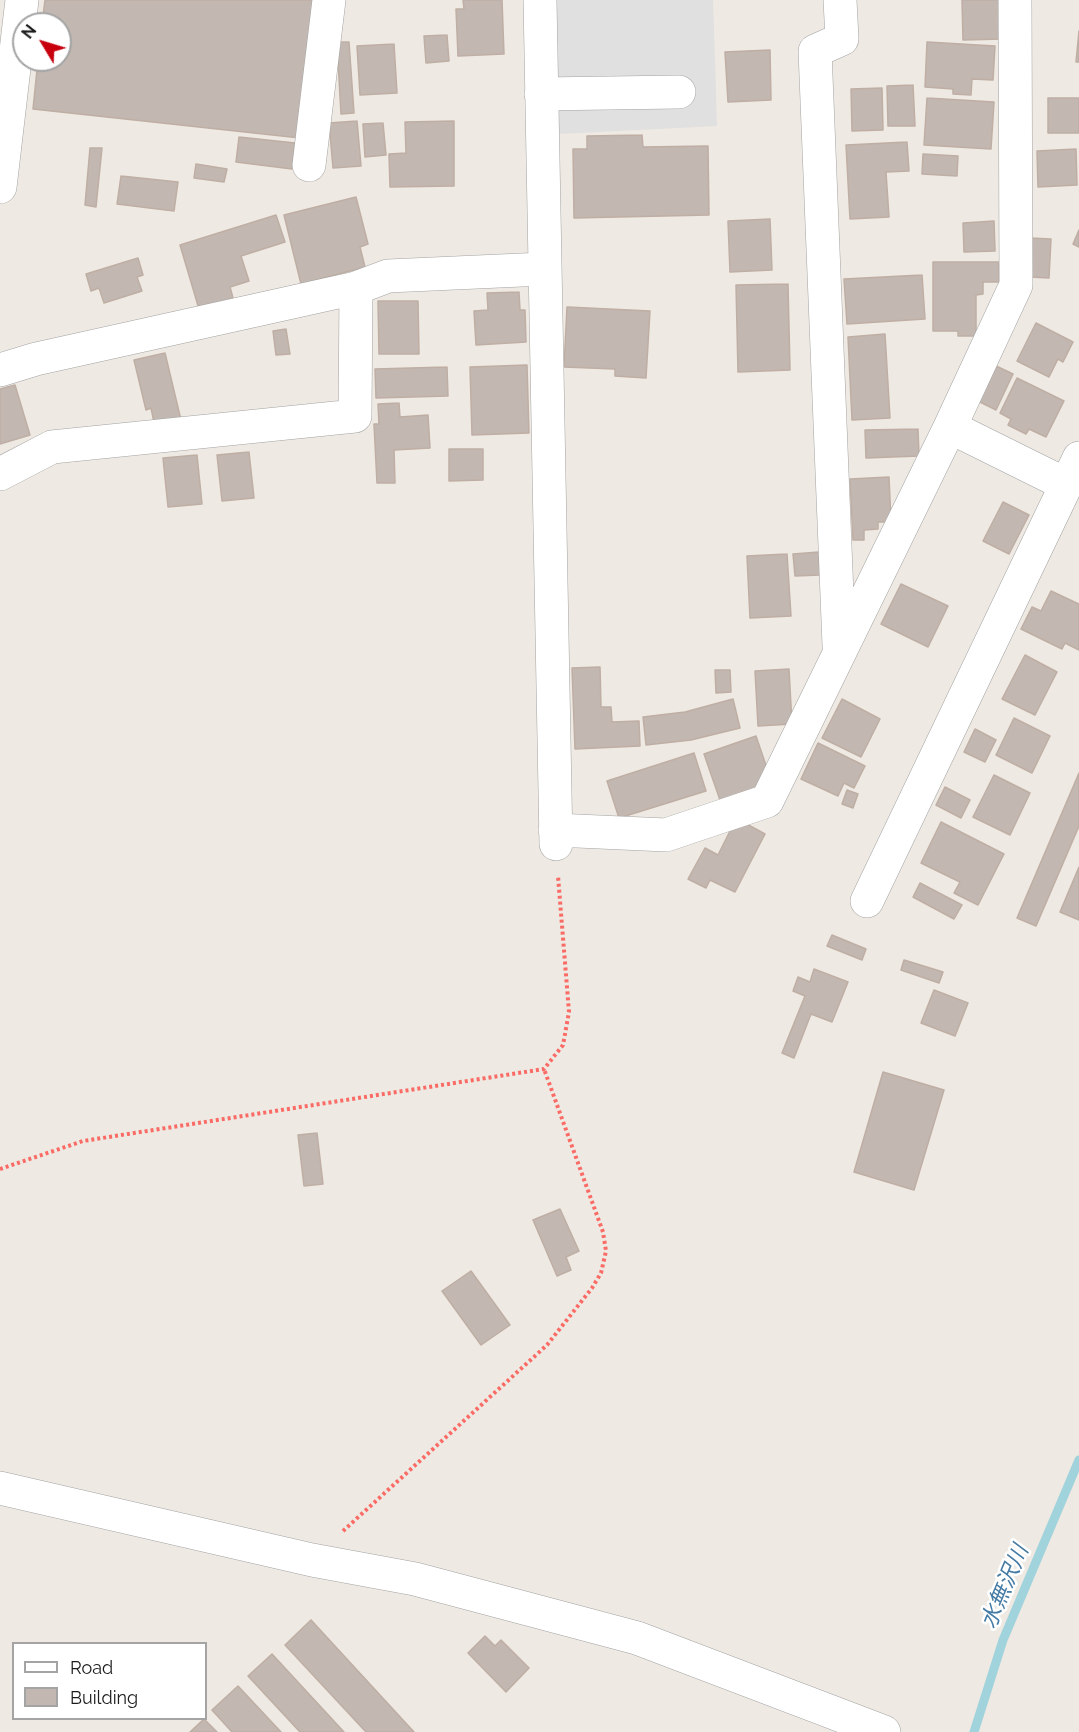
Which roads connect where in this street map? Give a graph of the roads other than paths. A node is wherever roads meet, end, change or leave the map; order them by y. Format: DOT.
graph roads {
  1 [pos="22,0"];
  2 [pos="329,0"];
  3 [pos="540,0"];
  4 [pos="840,0"];
  5 [pos="1015,0"];
  6 [pos="679,92"];
  7 [pos="542,94"];
  8 [pos="309,165"];
  9 [pos="0,187"];
  10 [pos="544,269"];
  11 [pos="356,288"];
  12 [pos="0,370"];
  13 [pos="950,427"];
  14 [pos="1073,471"];
  15 [pos="0,474"];
  16 [pos="840,650"];
  17 [pos="867,902"];
  18 [pos="0,1488"];
  19 [pos="884,1732"];
  1 -- 9 [label="street"];
  2 -- 8 [label="street"];
  3 -- 7 [label="street"];
  4 -- 16 [label="street"];
  5 -- 13 [label="street"];
  6 -- 7 [label="street"];
  7 -- 10 [label="street"];
  10 -- 11 [label="street"];
  10 -- 16 [label="street"];
  11 -- 12 [label="street"];
  11 -- 15 [label="street"];
  13 -- 14 [label="street"];
  13 -- 16 [label="street"];
  14 -- 17 [label="street"];
  18 -- 19 [label="street"];
}
